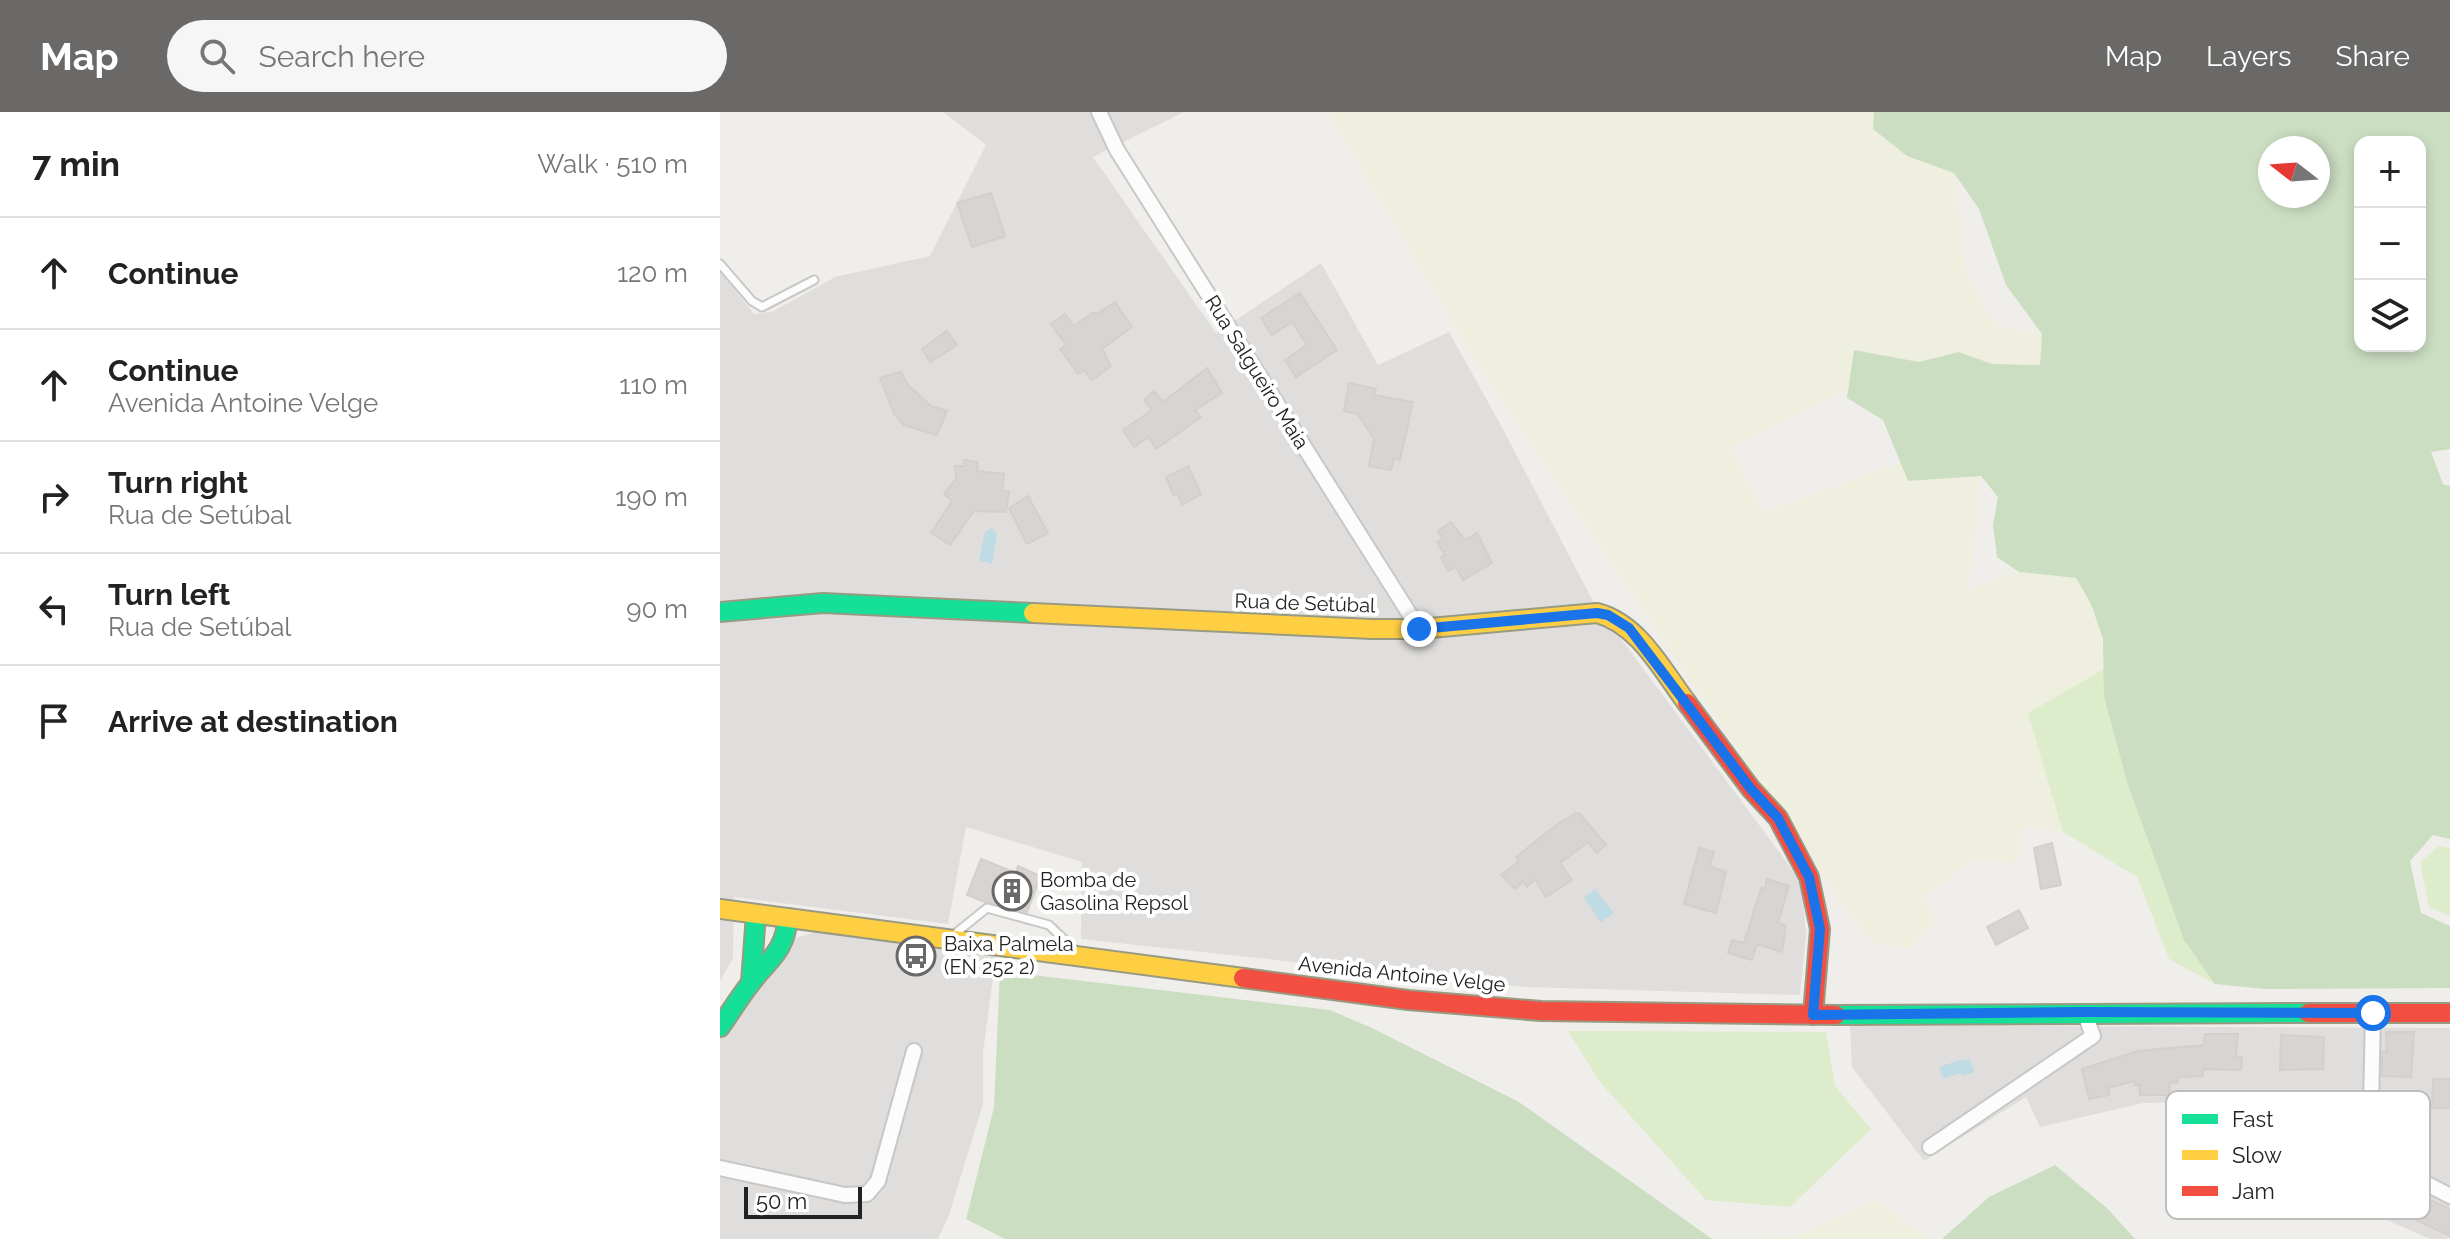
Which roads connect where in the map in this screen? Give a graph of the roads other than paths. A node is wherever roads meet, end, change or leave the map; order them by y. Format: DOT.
graph roads {
  1 [pos="1099,112"];
  2 [pos="720,264"];
  3 [pos="814,280"];
  4 [pos="720,612"];
  5 [pos="1419,629"];
  6 [pos="720,909"];
  7 [pos="756,914"];
  8 [pos="788,918"];
  9 [pos="949,939"];
  10 [pos="1082,956"];
  11 [pos="751,982"];
  12 [pos="2084,1012"];
  13 [pos="2373,1013"];
  14 [pos="2450,1013"];
  15 [pos="1813,1015"];
  16 [pos="720,1027"];
  17 [pos="914,1051"];
  18 [pos="2371,1091"];
  19 [pos="1930,1147"];
  20 [pos="720,1168"];
  21 [pos="2430,1185"];
  22 [pos="2450,1196"];
  1 -- 5 [label="street, Rua Salgueiro Maia"];
  2 -- 3 [label="lane"];
  4 -- 5 [label="main road, Rua de Setúbal"];
  5 -- 15 [label="main road, Rua de Setúbal"];
  6 -- 7 [label="main road, Avenida Antoine Velge"];
  7 -- 8 [label="main road, Avenida Antoine Velge"];
  7 -- 11 [label="main road"];
  8 -- 9 [label="main road, Avenida Antoine Velge"];
  8 -- 11 [label="main road"];
  9 -- 10 [label="main road, Avenida Antoine Velge"];
  9 -- 10 [label="lane"];
  10 -- 15 [label="main road, Avenida Antoine Velge"];
  11 -- 16 [label="main road"];
  12 -- 13 [label="main road, Avenida Antoine Velge"];
  12 -- 15 [label="main road, Avenida Antoine Velge"];
  12 -- 19 [label="street"];
  13 -- 14 [label="main road, Avenida Antoine Velge"];
  13 -- 18 [label="street"];
  17 -- 20 [label="street"];
  21 -- 22 [label="street"];
}
